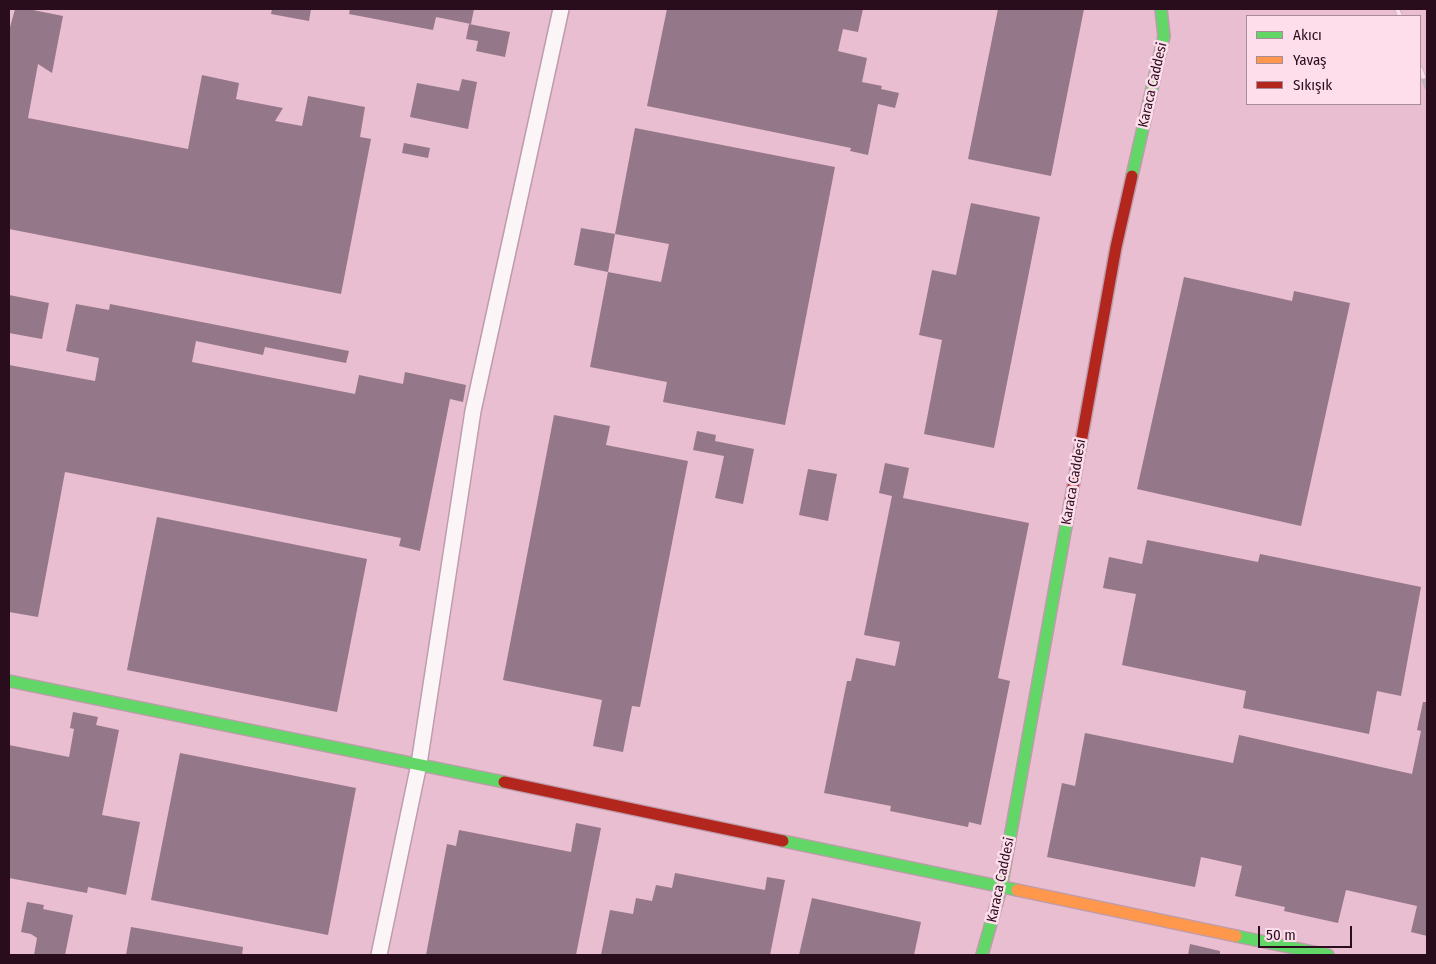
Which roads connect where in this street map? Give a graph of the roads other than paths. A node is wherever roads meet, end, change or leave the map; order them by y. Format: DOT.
graph roads {
  1 [pos="562,9"];
  2 [pos="1161,9"];
  3 [pos="9,681"];
  4 [pos="418,764"];
  5 [pos="1001,888"];
  6 [pos="379,955"];
  7 [pos="982,955"];
  8 [pos="1328,955"];
  1 -- 4 [label="street"];
  2 -- 5 [label="street, Karaca Caddesi"];
  3 -- 4 [label="street"];
  4 -- 5 [label="street"];
  4 -- 6 [label="street"];
  5 -- 7 [label="street, Karaca Caddesi"];
  5 -- 8 [label="street"];
}
